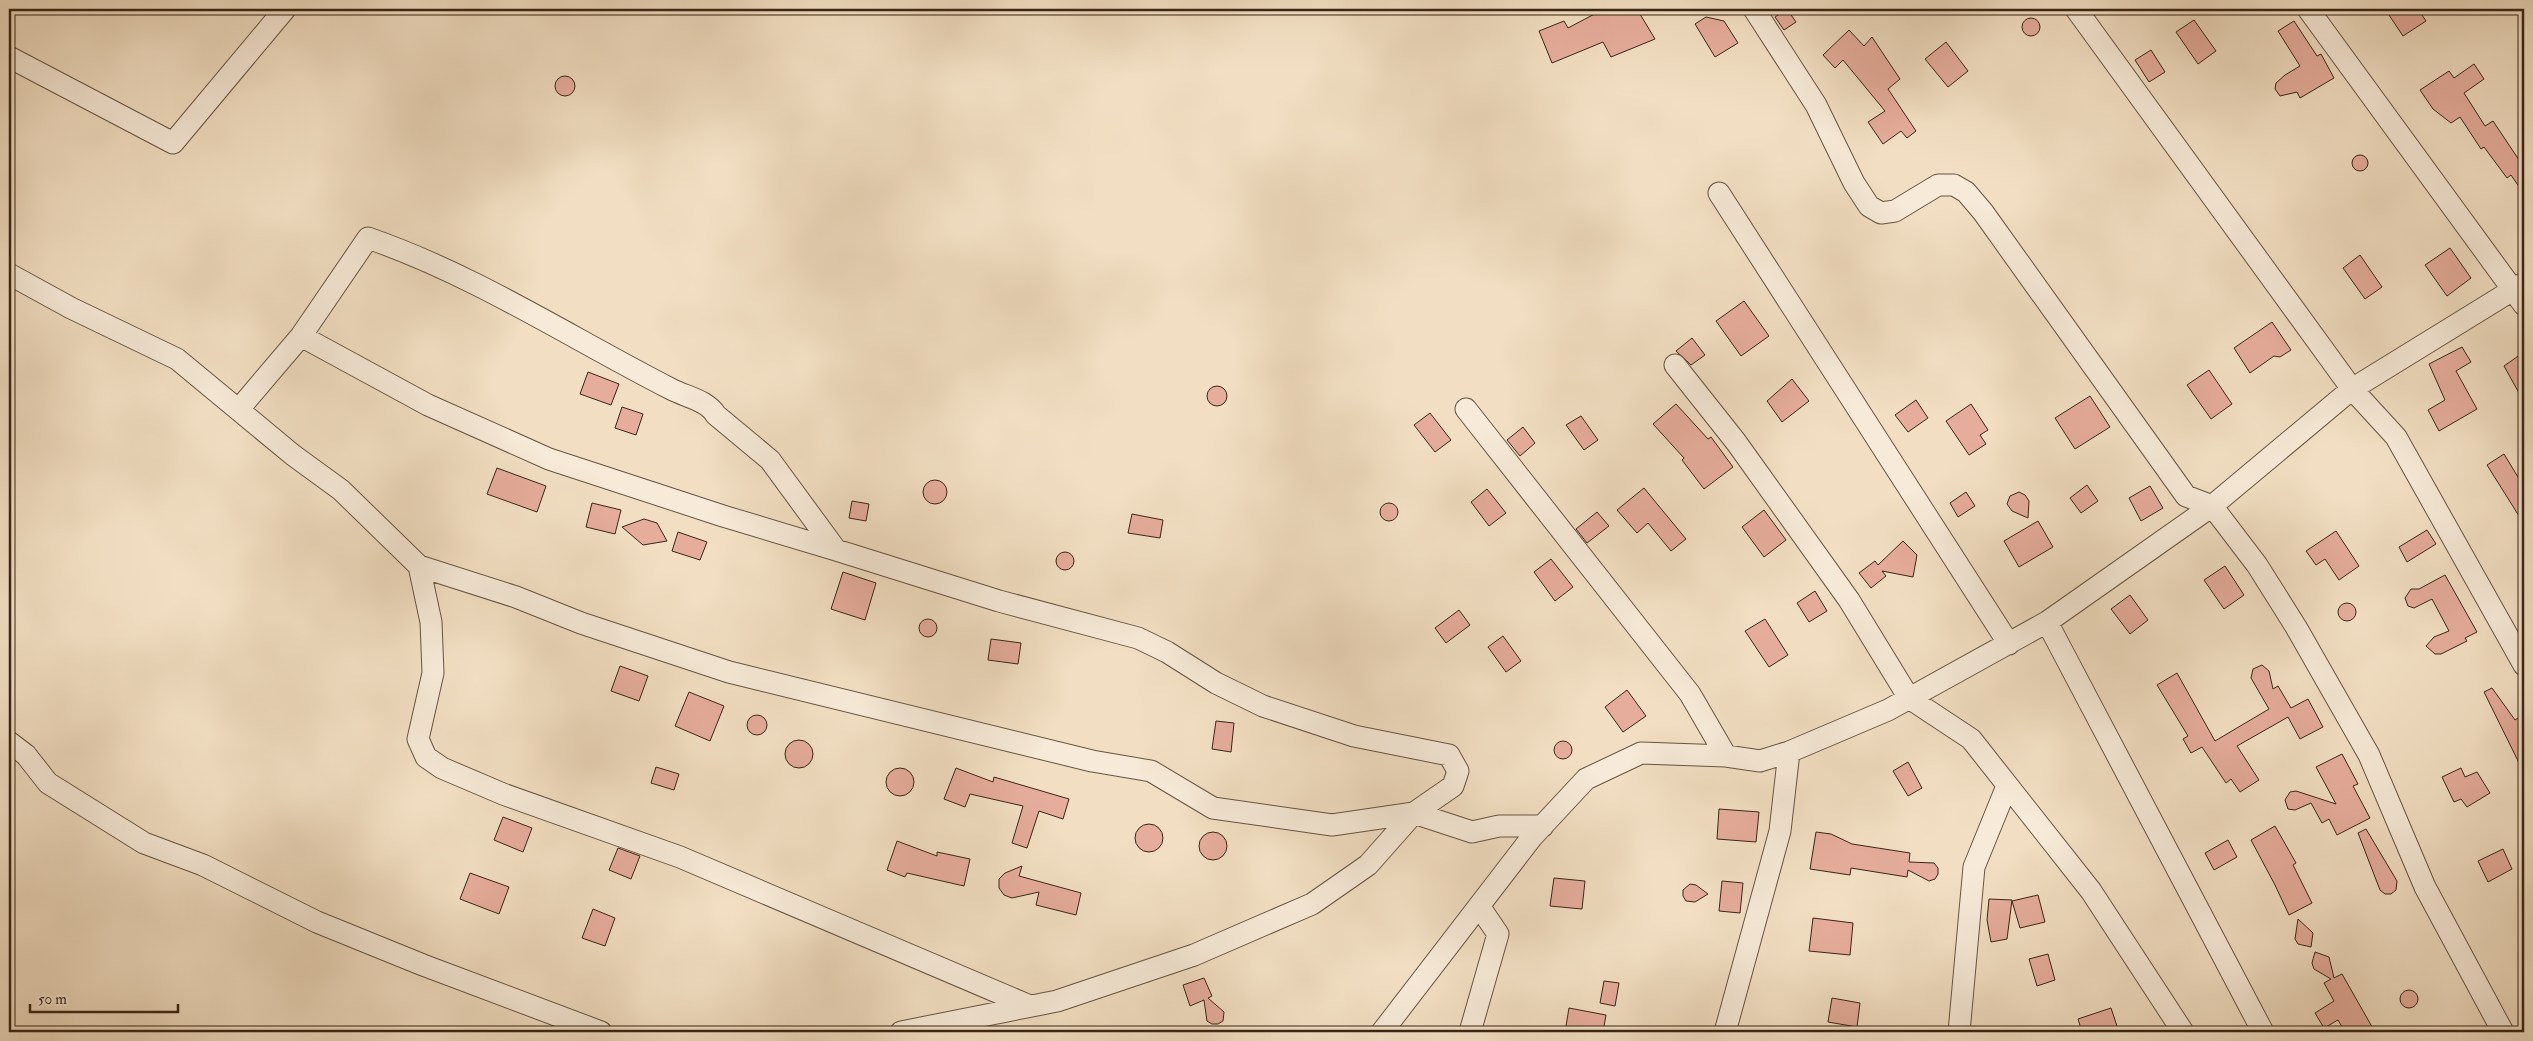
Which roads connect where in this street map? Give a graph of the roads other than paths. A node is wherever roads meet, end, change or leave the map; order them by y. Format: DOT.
graph roads {
  1 [pos="285,9"];
  2 [pos="1754,9"];
  3 [pos="2076,9"];
  4 [pos="2308,9"];
  5 [pos="9,57"];
  6 [pos="1719,193"];
  7 [pos="9,274"];
  8 [pos="2521,292"];
  9 [pos="301,336"];
  10 [pos="1675,365"];
  11 [pos="2352,389"];
  12 [pos="239,409"];
  13 [pos="1466,409"];
  14 [pos="2212,506"];
  15 [pos="836,550"];
  16 [pos="419,566"];
  17 [pos="2048,622"];
  18 [pos="2010,644"];
  19 [pos="2524,665"];
  20 [pos="1909,698"];
  21 [pos="9,742"];
  22 [pos="1789,752"];
  23 [pos="1726,756"];
  24 [pos="2008,786"];
  25 [pos="1414,813"];
  26 [pos="1543,826"];
  27 [pos="1479,906"];
  28 [pos="1030,1006"];
  29 [pos="601,1032"];
  30 [pos="901,1032"];
  31 [pos="1382,1032"];
  32 [pos="1470,1032"];
  33 [pos="1725,1032"];
  34 [pos="1959,1032"];
  35 [pos="2183,1032"];
  36 [pos="2263,1032"];
  37 [pos="2503,1032"];
  1 -- 5 [label="street"];
  2 -- 14 [label="street"];
  3 -- 11 [label="street"];
  4 -- 8 [label="street"];
  6 -- 18 [label="street"];
  7 -- 12 [label="street"];
  8 -- 11 [label="street"];
  9 -- 12 [label="street"];
  9 -- 15 [label="street"];
  9 -- 15 [label="street"];
  10 -- 20 [label="street"];
  11 -- 14 [label="street"];
  11 -- 19 [label="street"];
  12 -- 16 [label="street"];
  13 -- 23 [label="street"];
  14 -- 17 [label="street"];
  14 -- 37 [label="street"];
  15 -- 25 [label="street"];
  16 -- 25 [label="street"];
  16 -- 28 [label="street"];
  17 -- 18 [label="street"];
  17 -- 36 [label="street"];
  18 -- 20 [label="street"];
  20 -- 22 [label="street"];
  20 -- 24 [label="street"];
  21 -- 29 [label="street"];
  22 -- 23 [label="street"];
  22 -- 33 [label="street"];
  23 -- 26 [label="street"];
  24 -- 34 [label="street"];
  24 -- 35 [label="street"];
  25 -- 26 [label="street"];
  25 -- 28 [label="street"];
  26 -- 27 [label="street"];
  27 -- 31 [label="street"];
  27 -- 32 [label="street"];
  28 -- 30 [label="street"];
}
